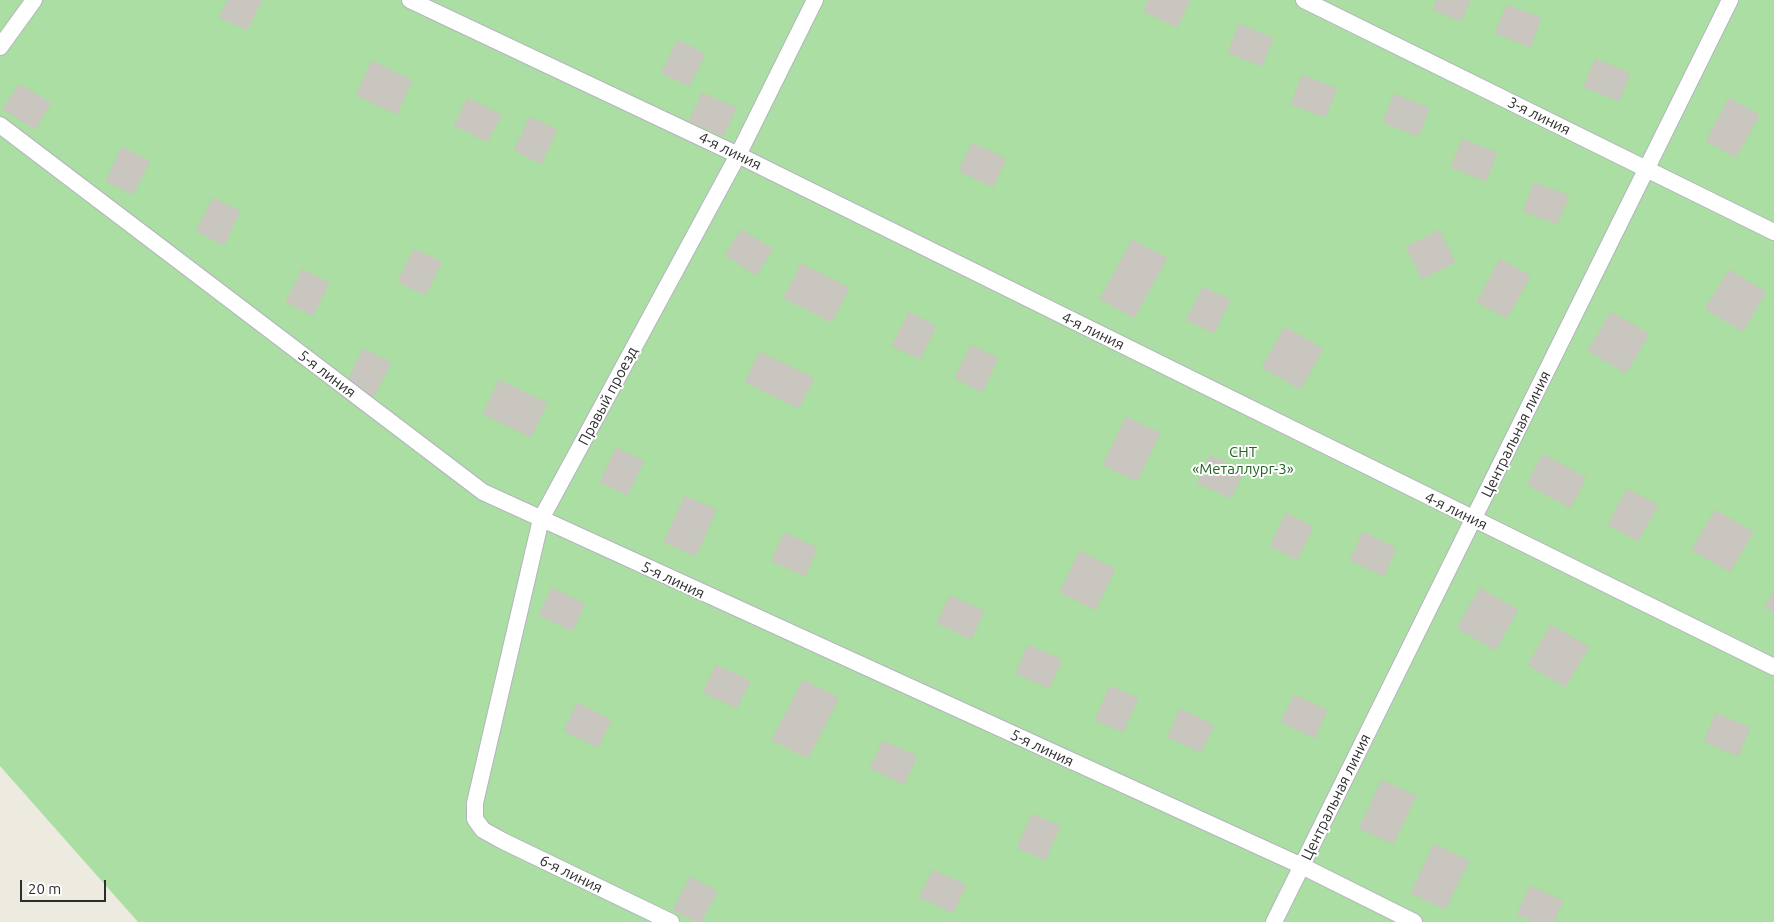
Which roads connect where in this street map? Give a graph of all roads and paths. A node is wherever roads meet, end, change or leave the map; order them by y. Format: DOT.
graph roads {
  1 [pos="34,0"];
  2 [pos="410,0"];
  3 [pos="816,0"];
  4 [pos="1304,0"];
  5 [pos="1730,0"];
  6 [pos="0,47"];
  7 [pos="0,125"];
  8 [pos="738,155"];
  9 [pos="1646,169"];
  10 [pos="1774,232"];
  11 [pos="541,519"];
  12 [pos="1474,519"];
  13 [pos="1774,667"];
  14 [pos="475,819"];
  15 [pos="1302,866"];
  16 [pos="671,922"];
  17 [pos="1274,922"];
  18 [pos="1414,922"];
  1 -- 6 [label="lane"];
  2 -- 8 [label="lane, 4-я линия"];
  3 -- 8 [label="lane, Правый проезд"];
  4 -- 9 [label="lane, 3-я линия"];
  5 -- 9 [label="lane, Центральная линия"];
  7 -- 11 [label="lane, 5-я линия"];
  8 -- 11 [label="lane, Правый проезд"];
  8 -- 12 [label="lane, 4-я линия"];
  9 -- 10 [label="lane, 3-я линия"];
  9 -- 12 [label="lane, Центральная линия"];
  11 -- 14 [label="lane, Правый проезд"];
  11 -- 15 [label="lane, 5-я линия"];
  12 -- 13 [label="lane, 4-я линия"];
  12 -- 15 [label="lane, Центральная линия"];
  14 -- 16 [label="lane, 6-я линия"];
  15 -- 17 [label="lane, Центральная линия"];
  15 -- 18 [label="lane, 5-я линия"];
}
